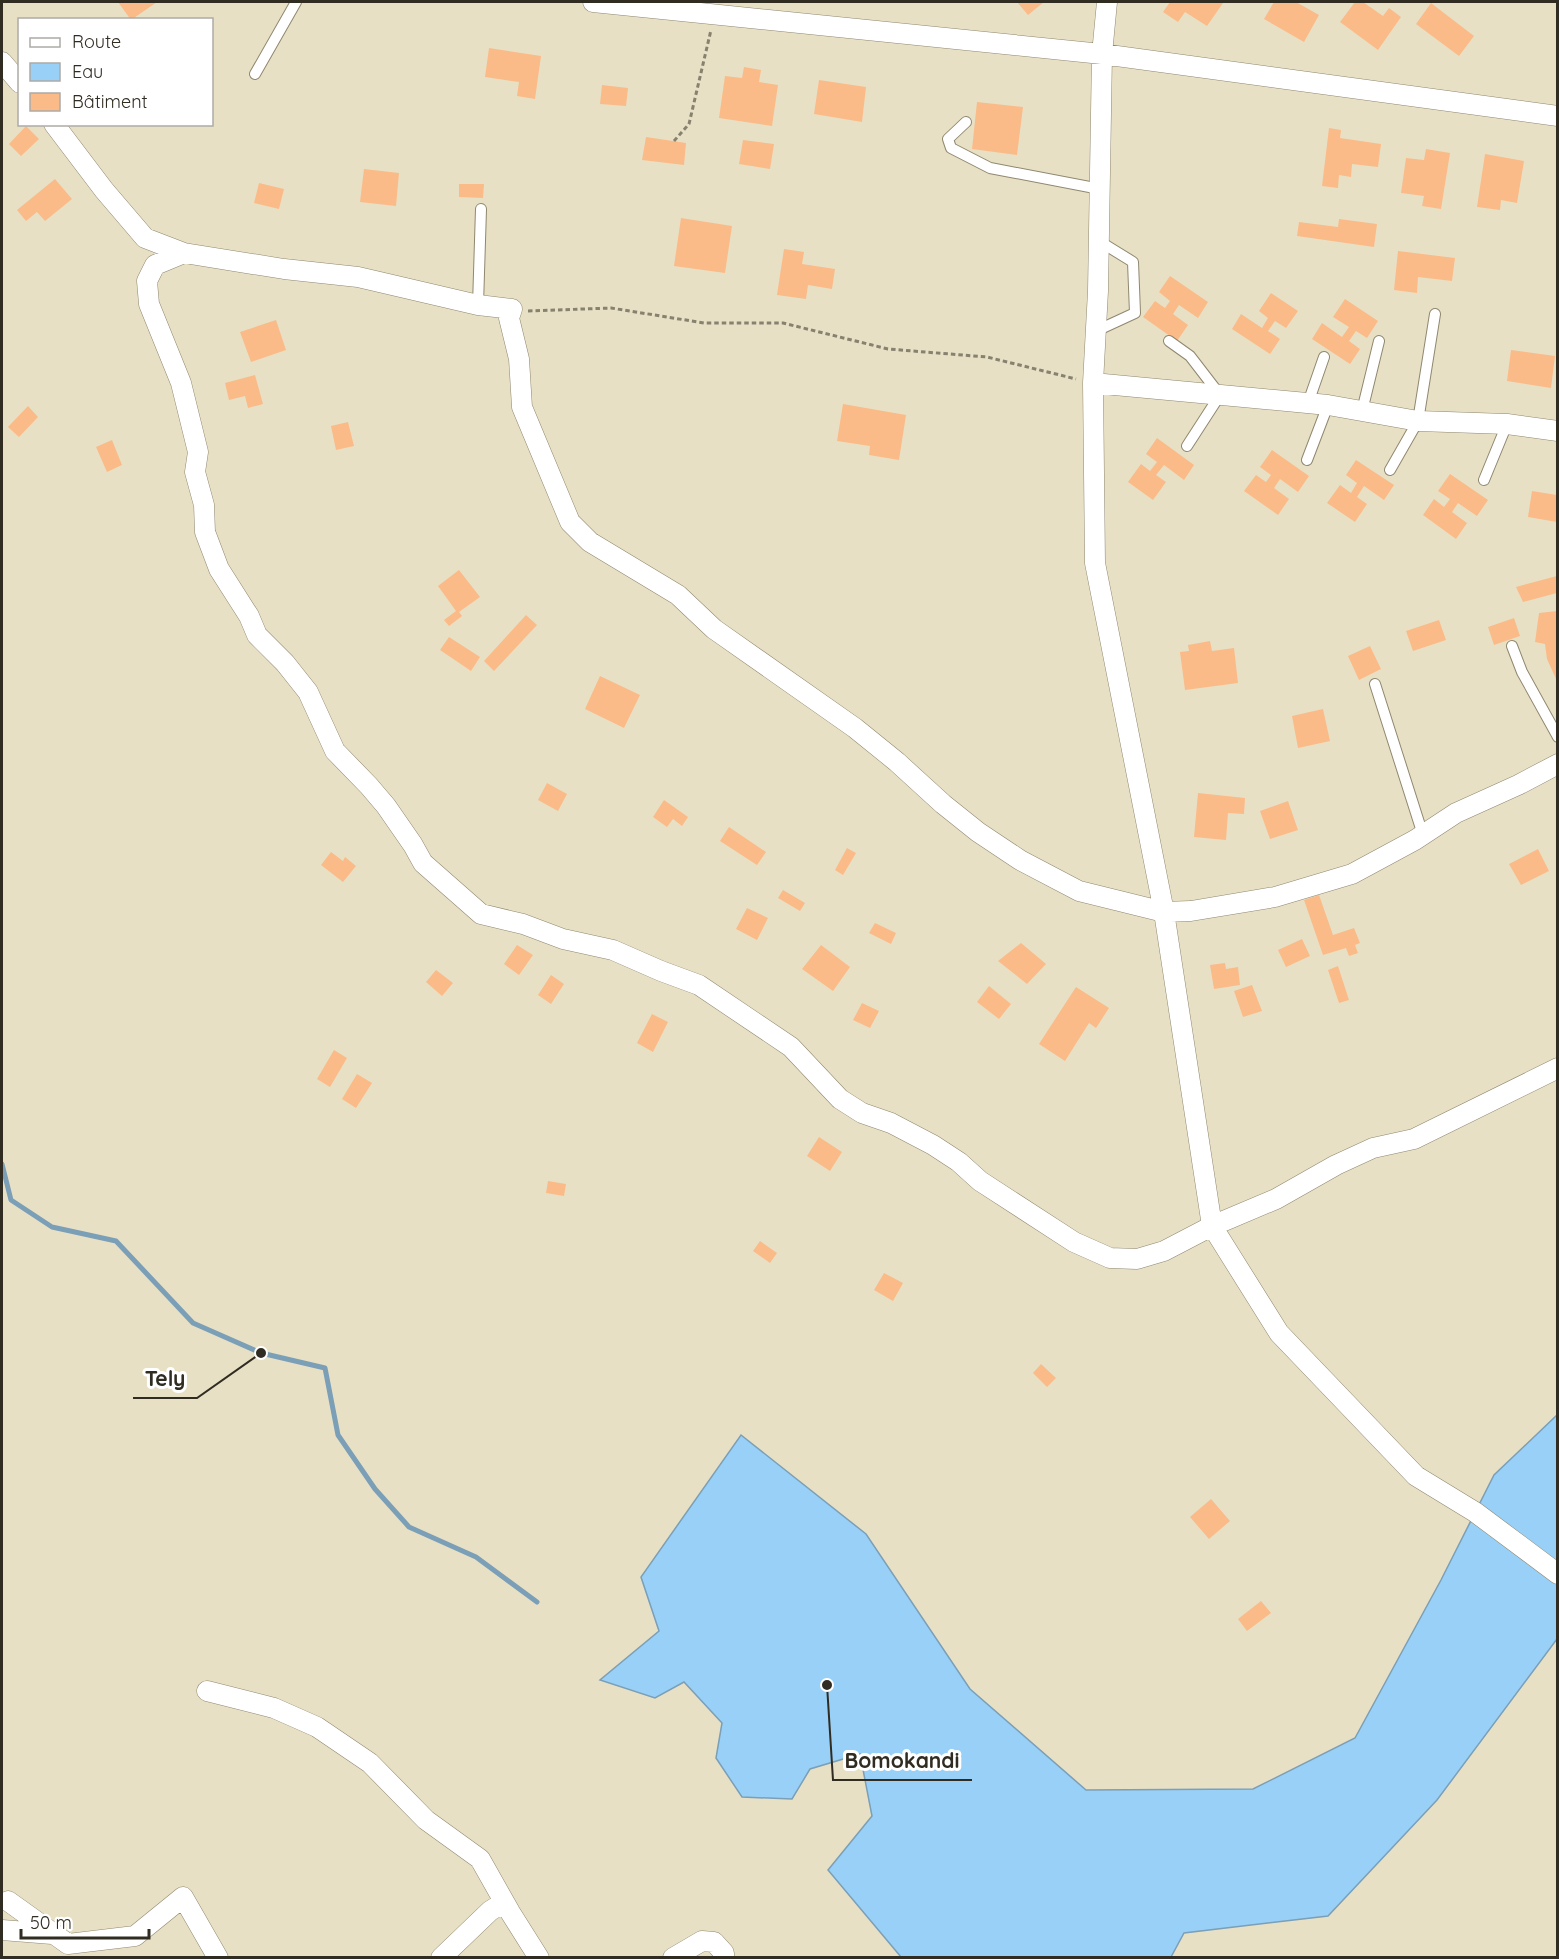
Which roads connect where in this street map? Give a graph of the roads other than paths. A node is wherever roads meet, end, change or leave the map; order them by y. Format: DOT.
graph roads {
  1 [pos="296,2"];
  2 [pos="593,2"];
  3 [pos="1107,2"];
  4 [pos="1102,54"];
  5 [pos="2,62"];
  6 [pos="255,74"];
  7 [pos="18,81"];
  8 [pos="1557,116"];
  9 [pos="966,122"];
  10 [pos="57,126"];
  11 [pos="1100,189"];
  12 [pos="481,210"];
  13 [pos="1099,241"];
  14 [pos="184,254"];
  15 [pos="478,305"];
  16 [pos="1435,314"];
  17 [pos="1096,331"];
  18 [pos="1169,341"];
  19 [pos="1379,341"];
  20 [pos="1324,357"];
  21 [pos="1093,383"];
  22 [pos="1221,395"];
  23 [pos="1318,404"];
  24 [pos="1362,411"];
  25 [pos="1418,421"];
  26 [pos="1507,423"];
  27 [pos="1557,431"];
  28 [pos="1187,446"];
  29 [pos="1307,460"];
  30 [pos="1390,470"];
  31 [pos="1484,480"];
  32 [pos="1512,646"];
  33 [pos="1375,684"];
  34 [pos="1557,737"];
  35 [pos="1557,764"];
  36 [pos="1423,835"];
  37 [pos="1164,912"];
  38 [pos="1557,1068"];
  39 [pos="1212,1226"];
  40 [pos="1557,1574"];
  41 [pos="207,1691"];
  42 [pos="8,1901"];
  43 [pos="504,1902"];
  44 [pos="2,1930"];
  45 [pos="54,1934"];
  46 [pos="218,1958"];
  47 [pos="441,1958"];
  48 [pos="539,1958"];
  49 [pos="673,1958"];
  50 [pos="724,1958"];
  1 -- 6 [label="lane"];
  2 -- 4 [label="street"];
  3 -- 4 [label="street"];
  4 -- 8 [label="street"];
  4 -- 11 [label="street"];
  5 -- 7 [label="street"];
  9 -- 11 [label="lane"];
  10 -- 14 [label="street"];
  11 -- 13 [label="street"];
  12 -- 15 [label="lane"];
  13 -- 17 [label="street"];
  13 -- 17 [label="lane"];
  14 -- 15 [label="street"];
  14 -- 39 [label="street"];
  15 -- 37 [label="street"];
  16 -- 25 [label="lane"];
  17 -- 21 [label="street"];
  18 -- 22 [label="lane"];
  19 -- 24 [label="lane"];
  20 -- 23 [label="lane"];
  21 -- 22 [label="street"];
  21 -- 37 [label="street"];
  22 -- 23 [label="street"];
  22 -- 28 [label="lane"];
  23 -- 24 [label="street"];
  23 -- 29 [label="lane"];
  24 -- 25 [label="street"];
  25 -- 26 [label="street"];
  25 -- 30 [label="lane"];
  26 -- 27 [label="street"];
  26 -- 31 [label="lane"];
  32 -- 34 [label="lane"];
  33 -- 36 [label="lane"];
  35 -- 36 [label="street"];
  36 -- 37 [label="street"];
  37 -- 39 [label="street"];
  38 -- 39 [label="street"];
  39 -- 40 [label="street"];
  41 -- 43 [label="street"];
  42 -- 45 [label="street"];
  43 -- 47 [label="street"];
  43 -- 48 [label="street"];
  44 -- 45 [label="street"];
  45 -- 46 [label="street"];
  49 -- 50 [label="street"];
}
